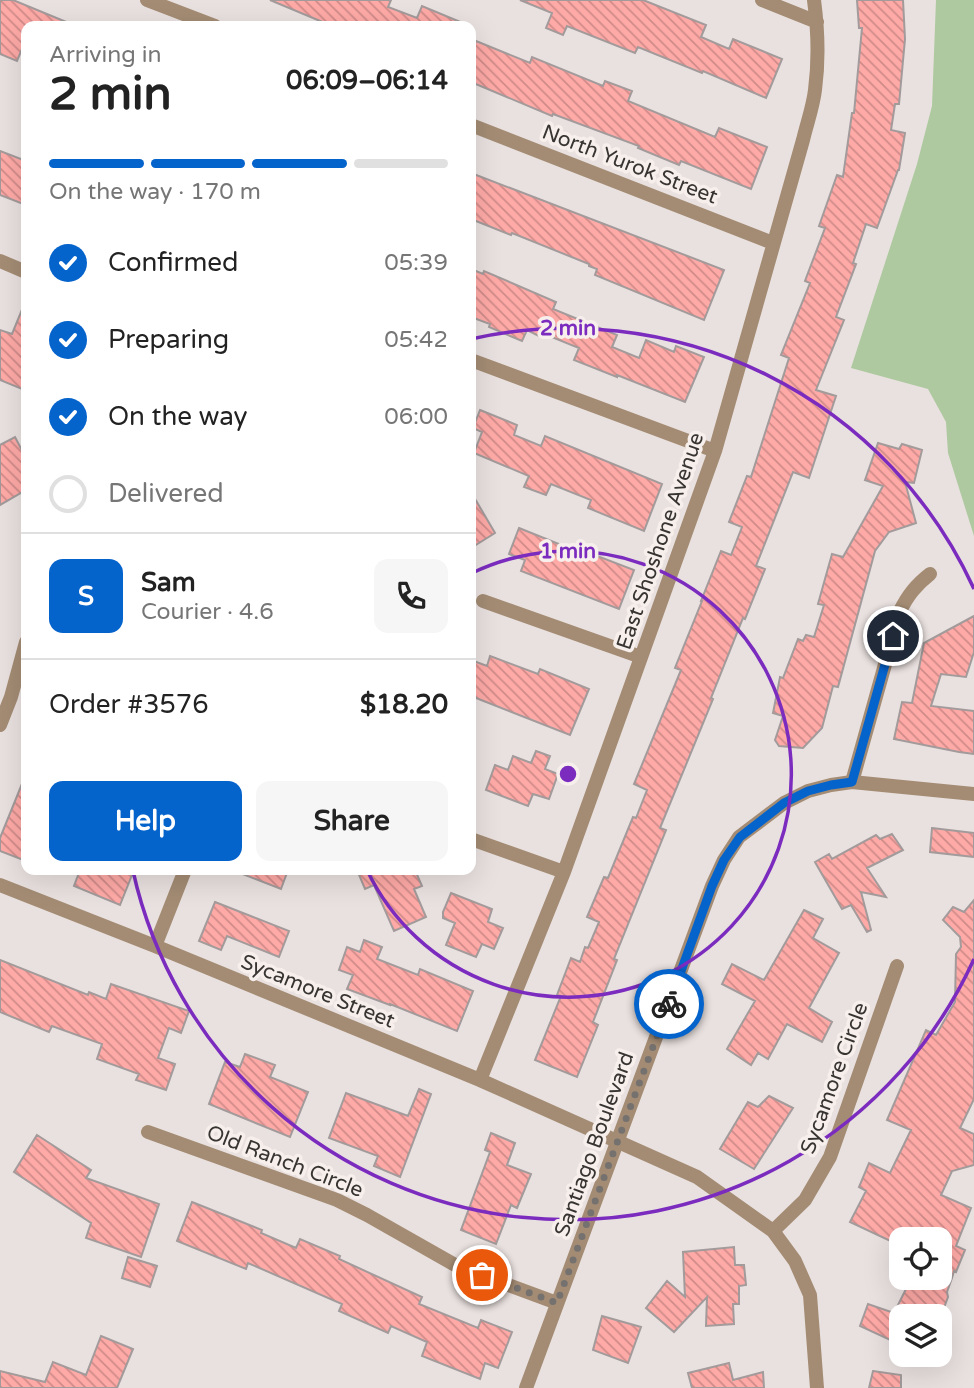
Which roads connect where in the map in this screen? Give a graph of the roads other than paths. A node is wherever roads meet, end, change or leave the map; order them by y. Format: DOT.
graph roads {
  1 [pos="147,0"];
  2 [pos="762,0"];
  3 [pos="814,0"];
  4 [pos="202,21"];
  5 [pos="817,22"];
  6 [pos="476,127"];
  7 [pos="773,243"];
  8 [pos="0,261"];
  9 [pos="21,270"];
  10 [pos="476,362"];
  11 [pos="715,451"];
  12 [pos="930,574"];
  13 [pos="483,601"];
  14 [pos="641,657"];
  15 [pos="21,659"];
  16 [pos="0,725"];
  17 [pos="852,782"];
  18 [pos="974,794"];
  19 [pos="476,841"];
  20 [pos="564,872"];
  21 [pos="183,875"];
  22 [pos="0,885"];
  23 [pos="155,946"];
  24 [pos="897,967"];
  25 [pos="480,1080"];
  26 [pos="148,1132"];
  27 [pos="618,1142"];
  28 [pos="773,1231"];
  29 [pos="557,1303"];
  30 [pos="526,1388"];
  31 [pos="817,1388"];
  1 -- 4 [label="street"];
  2 -- 5 [label="street"];
  3 -- 5 [label="street, East Shoshone Avenue"];
  5 -- 7 [label="street, East Shoshone Avenue"];
  6 -- 7 [label="street, North Yurok Street"];
  7 -- 11 [label="street, East Shoshone Avenue"];
  8 -- 9 [label="street"];
  10 -- 11 [label="street"];
  11 -- 14 [label="street, East Shoshone Avenue"];
  12 -- 17 [label="street"];
  13 -- 14 [label="street"];
  14 -- 20 [label="street, East Shoshone Avenue"];
  15 -- 16 [label="street"];
  17 -- 18 [label="street, Santiago Boulevard"];
  17 -- 27 [label="street, Santiago Boulevard"];
  19 -- 20 [label="street"];
  20 -- 25 [label="street, East Shoshone Avenue"];
  21 -- 23 [label="street"];
  22 -- 23 [label="street, Sycamore Street"];
  23 -- 25 [label="street, Sycamore Street"];
  24 -- 28 [label="street, Sycamore Circle"];
  25 -- 27 [label="street, Sycamore Street"];
  26 -- 29 [label="street, Old Ranch Circle"];
  27 -- 28 [label="street"];
  27 -- 29 [label="street, Santiago Boulevard"];
  28 -- 31 [label="street"];
  29 -- 30 [label="street, Santiago Boulevard"];
}
